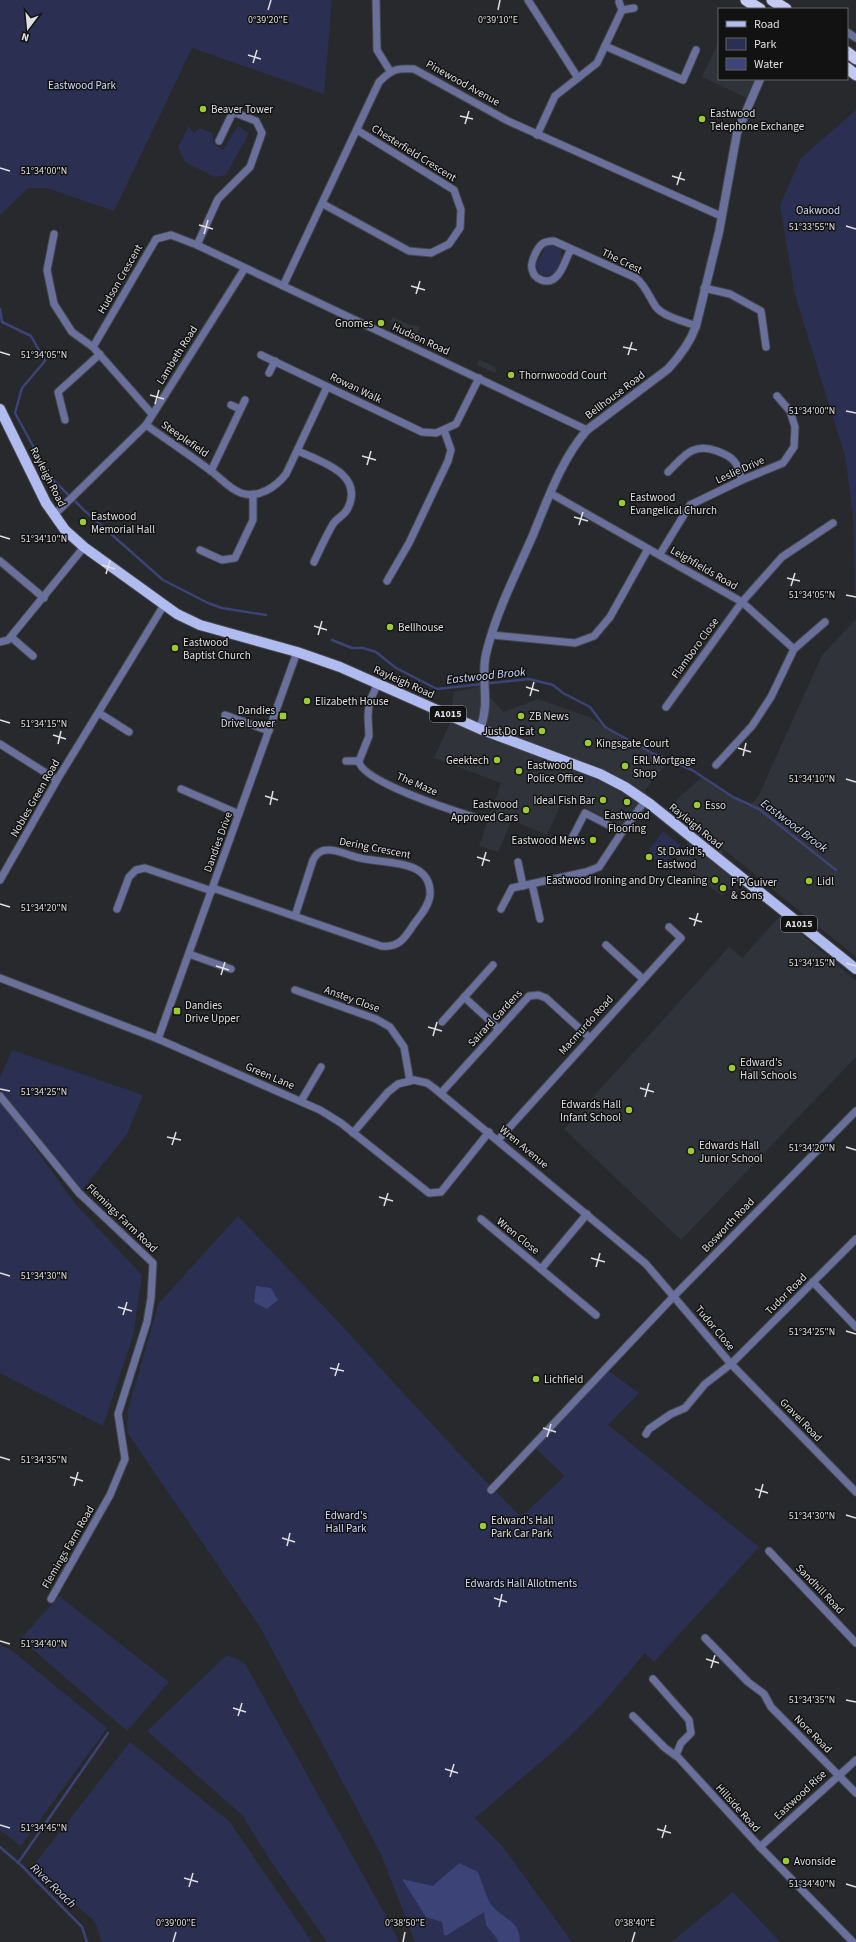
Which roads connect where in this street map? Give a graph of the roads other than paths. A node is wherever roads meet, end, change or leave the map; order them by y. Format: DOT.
graph roads {
  1 [pos="376,0"];
  2 [pos="528,0"];
  3 [pos="746,0"];
  4 [pos="772,0"];
  5 [pos="619,2"];
  6 [pos="634,8"];
  7 [pos="758,8"];
  8 [pos="784,8"];
  9 [pos="622,10"];
  10 [pos="605,46"];
  11 [pos="696,50"];
  12 [pos="848,53"];
  13 [pos="856,59"];
  14 [pos="390,70"];
  15 [pos="578,78"];
  16 [pos="760,80"];
  17 [pos="357,130"];
  18 [pos="537,135"];
  19 [pos="219,141"];
  20 [pos="323,204"];
  21 [pos="722,216"];
  22 [pos="54,234"];
  23 [pos="197,245"];
  24 [pos="571,249"];
  25 [pos="244,268"];
  26 [pos="283,286"];
  27 [pos="704,288"];
  28 [pos="696,326"];
  29 [pos="93,347"];
  30 [pos="766,347"];
  31 [pos="100,354"];
  32 [pos="261,355"];
  33 [pos="275,361"];
  34 [pos="269,373"];
  35 [pos="479,378"];
  36 [pos="328,386"];
  37 [pos="777,396"];
  38 [pos="244,400"];
  39 [pos="231,405"];
  40 [pos="0,409"];
  41 [pos="240,409"];
  42 [pos="152,414"];
  43 [pos="65,420"];
  44 [pos="146,425"];
  45 [pos="444,430"];
  46 [pos="587,430"];
  47 [pos="298,451"];
  48 [pos="211,471"];
  49 [pos="668,472"];
  50 [pos="742,480"];
  51 [pos="550,493"];
  52 [pos="253,494"];
  53 [pos="54,515"];
  54 [pos="832,523"];
  55 [pos="84,547"];
  56 [pos="648,549"];
  57 [pos="200,550"];
  58 [pos="660,554"];
  59 [pos="0,561"];
  60 [pos="314,562"];
  61 [pos="387,581"];
  62 [pos="44,598"];
  63 [pos="742,602"];
  64 [pos="164,605"];
  65 [pos="825,622"];
  66 [pos="492,635"];
  67 [pos="11,636"];
  68 [pos="0,642"];
  69 [pos="794,649"];
  70 [pos="297,652"];
  71 [pos="33,656"];
  72 [pos="378,683"];
  73 [pos="666,707"];
  74 [pos="99,713"];
  75 [pos="225,715"];
  76 [pos="480,729"];
  77 [pos="269,731"];
  78 [pos="129,732"];
  79 [pos="0,744"];
  80 [pos="359,761"];
  81 [pos="346,762"];
  82 [pos="716,765"];
  83 [pos="57,780"];
  84 [pos="181,790"];
  85 [pos="645,801"];
  86 [pos="239,814"];
  87 [pos="474,817"];
  88 [pos="622,832"];
  89 [pos="571,840"];
  90 [pos="518,862"];
  91 [pos="0,880"];
  92 [pos="532,884"];
  93 [pos="523,886"];
  94 [pos="212,889"];
  95 [pos="117,909"];
  96 [pos="501,909"];
  97 [pos="295,916"];
  98 [pos="540,919"];
  99 [pos="669,927"];
  100 [pos="606,945"];
  101 [pos="189,954"];
  102 [pos="494,965"];
  103 [pos="232,969"];
  104 [pos="856,969"];
  105 [pos="0,978"];
  106 [pos="643,979"];
  107 [pos="295,990"];
  108 [pos="464,997"];
  109 [pos="442,1022"];
  110 [pos="499,1029"];
  111 [pos="590,1038"];
  112 [pos="158,1039"];
  113 [pos="321,1067"];
  114 [pos="410,1081"];
  115 [pos="441,1093"];
  116 [pos="0,1096"];
  117 [pos="301,1101"];
  118 [pos="856,1111"];
  119 [pos="489,1132"];
  120 [pos="353,1133"];
  121 [pos="498,1140"];
  122 [pos="587,1214"];
  123 [pos="481,1219"];
  124 [pos="856,1239"];
  125 [pos="541,1269"];
  126 [pos="813,1282"];
  127 [pos="674,1296"];
  128 [pos="596,1315"];
  129 [pos="856,1327"];
  130 [pos="731,1364"];
  131 [pos="646,1434"];
  132 [pos="491,1490"];
  133 [pos="856,1492"];
  134 [pos="769,1551"];
  135 [pos="51,1599"];
  136 [pos="705,1638"];
  137 [pos="856,1643"];
  138 [pos="654,1679"];
  139 [pos="633,1716"];
  140 [pos="676,1756"];
  141 [pos="856,1760"];
  142 [pos="838,1775"];
  143 [pos="856,1793"];
  144 [pos="760,1847"];
  145 [pos="853,1942"];
  1 -- 14 [label="street"];
  2 -- 15 [label="street"];
  3 -- 7 [label="highway"];
  4 -- 8 [label="highway"];
  5 -- 9 [label="street"];
  6 -- 9 [label="street"];
  9 -- 10 [label="street"];
  10 -- 11 [label="street"];
  10 -- 15 [label="street"];
  12 -- 13 [label="highway"];
  14 -- 17 [label="street"];
  14 -- 18 [label="street, Pinewood Avenue"];
  15 -- 18 [label="street"];
  16 -- 21 [label="street, Bellhouse Road"];
  17 -- 20 [label="street"];
  17 -- 20 [label="street, Chesterfield Crescent"];
  18 -- 21 [label="street, Pinewood Avenue"];
  19 -- 23 [label="street"];
  20 -- 26 [label="street"];
  21 -- 27 [label="street, Bellhouse Road"];
  22 -- 29 [label="street"];
  23 -- 25 [label="street, Hudson Crescent"];
  23 -- 29 [label="street, Hudson Crescent"];
  24 -- 24 [label="street, The Crest"];
  24 -- 28 [label="street, The Crest"];
  25 -- 26 [label="street, Hudson Road"];
  25 -- 42 [label="street, Lambeth Road"];
  26 -- 35 [label="street, Hudson Road"];
  27 -- 28 [label="street, Bellhouse Road"];
  27 -- 30 [label="street"];
  28 -- 46 [label="street, Bellhouse Road"];
  29 -- 31 [label="street"];
  31 -- 42 [label="street"];
  31 -- 43 [label="street"];
  32 -- 33 [label="street, Rowan Walk"];
  33 -- 34 [label="street"];
  33 -- 36 [label="street, Rowan Walk"];
  35 -- 45 [label="street"];
  35 -- 46 [label="street, Hudson Road"];
  36 -- 45 [label="street, Rowan Walk"];
  36 -- 47 [label="street"];
  37 -- 50 [label="street, Leslie Drive"];
  38 -- 41 [label="street, Steeplefield"];
  39 -- 41 [label="street"];
  40 -- 53 [label="main road, Rayleigh Road / A1015"];
  41 -- 48 [label="street, Steeplefield"];
  42 -- 44 [label="street, Lambeth Road"];
  44 -- 48 [label="street, Steeplefield"];
  44 -- 53 [label="street, Lambeth Road"];
  45 -- 61 [label="street"];
  46 -- 51 [label="street, Bellhouse Road"];
  47 -- 52 [label="street"];
  47 -- 60 [label="street"];
  48 -- 52 [label="street, Steeplefield"];
  49 -- 50 [label="street"];
  50 -- 58 [label="street, Leslie Drive"];
  51 -- 56 [label="street, Leighfields Road"];
  51 -- 66 [label="street, Bellhouse Road"];
  52 -- 57 [label="street"];
  53 -- 55 [label="main road, Rayleigh Road / A1015"];
  54 -- 63 [label="street, Leighfields Road"];
  55 -- 62 [label="street"];
  55 -- 64 [label="main road, Rayleigh Road / A1015"];
  56 -- 58 [label="street, Leighfields Road"];
  56 -- 66 [label="street"];
  58 -- 63 [label="street, Leighfields Road"];
  59 -- 62 [label="street"];
  62 -- 67 [label="street"];
  63 -- 69 [label="street"];
  63 -- 73 [label="street, Flamboro Close"];
  64 -- 70 [label="main road, Rayleigh Road / A1015"];
  64 -- 74 [label="street, Nobles Green Road"];
  65 -- 69 [label="street"];
  66 -- 76 [label="street, Bellhouse Road"];
  67 -- 68 [label="street"];
  67 -- 71 [label="street"];
  69 -- 82 [label="street"];
  70 -- 72 [label="main road, Rayleigh Road / A1015"];
  70 -- 77 [label="street, Dandies Drive"];
  72 -- 76 [label="main road, Rayleigh Road / A1015"];
  72 -- 80 [label="street"];
  74 -- 78 [label="street"];
  74 -- 83 [label="street, Nobles Green Road"];
  75 -- 77 [label="street"];
  76 -- 85 [label="main road, Rayleigh Road / A1015"];
  77 -- 86 [label="street, Dandies Drive"];
  79 -- 83 [label="street"];
  80 -- 81 [label="street"];
  80 -- 87 [label="street, The Maze"];
  83 -- 91 [label="street, Nobles Green Road"];
  84 -- 86 [label="street"];
  85 -- 88 [label="street"];
  85 -- 104 [label="main road, Rayleigh Road / A1015"];
  86 -- 94 [label="street, Dandies Drive"];
  88 -- 89 [label="street"];
  88 -- 92 [label="street"];
  90 -- 93 [label="street"];
  92 -- 93 [label="street"];
  92 -- 98 [label="street"];
  93 -- 96 [label="street"];
  94 -- 95 [label="street, Dering Crescent"];
  94 -- 97 [label="street, Dering Crescent"];
  94 -- 101 [label="street, Dandies Drive"];
  97 -- 97 [label="street, Dering Crescent"];
  99 -- 106 [label="street, Macmurdo Road"];
  100 -- 106 [label="street"];
  101 -- 103 [label="street"];
  101 -- 112 [label="street, Dandies Drive"];
  102 -- 108 [label="street"];
  105 -- 112 [label="street, Green Lane"];
  106 -- 111 [label="street, Macmurdo Road"];
  107 -- 114 [label="street, Anstey Close"];
  108 -- 109 [label="street"];
  108 -- 110 [label="street"];
  110 -- 111 [label="street, Sairard Gardens"];
  110 -- 115 [label="street, Sairard Gardens"];
  111 -- 121 [label="street, Macmurdo Road"];
  112 -- 117 [label="street, Green Lane"];
  113 -- 117 [label="street"];
  114 -- 115 [label="street, Wren Avenue"];
  114 -- 120 [label="street"];
  115 -- 119 [label="street, Wren Avenue"];
  116 -- 135 [label="street, Flemings Farm Road"];
  117 -- 120 [label="street, Green Lane"];
  118 -- 127 [label="street, Bosworth Road"];
  119 -- 120 [label="street, Green Lane"];
  119 -- 121 [label="street, Wren Avenue"];
  121 -- 122 [label="street, Wren Avenue"];
  122 -- 125 [label="street, Wren Close"];
  122 -- 127 [label="street, Wren Avenue"];
  123 -- 125 [label="street, Wren Close"];
  124 -- 126 [label="street, Tudor Road"];
  125 -- 128 [label="street, Wren Close"];
  126 -- 129 [label="street"];
  126 -- 130 [label="street, Tudor Road"];
  127 -- 130 [label="street, Tudor Close"];
  127 -- 132 [label="street, Bosworth Road"];
  130 -- 131 [label="street, Tudor Close"];
  130 -- 133 [label="street, Gravel Road"];
  134 -- 137 [label="street, Sandhill Road"];
  136 -- 142 [label="street, Nore Road"];
  138 -- 140 [label="street"];
  139 -- 140 [label="street, Hillside Road"];
  140 -- 144 [label="street, Hillside Road"];
  141 -- 142 [label="street, Eastwood Rise"];
  142 -- 143 [label="street, Nore Road"];
  142 -- 144 [label="street, Eastwood Rise"];
  144 -- 145 [label="street, Hillside Road"];
}
